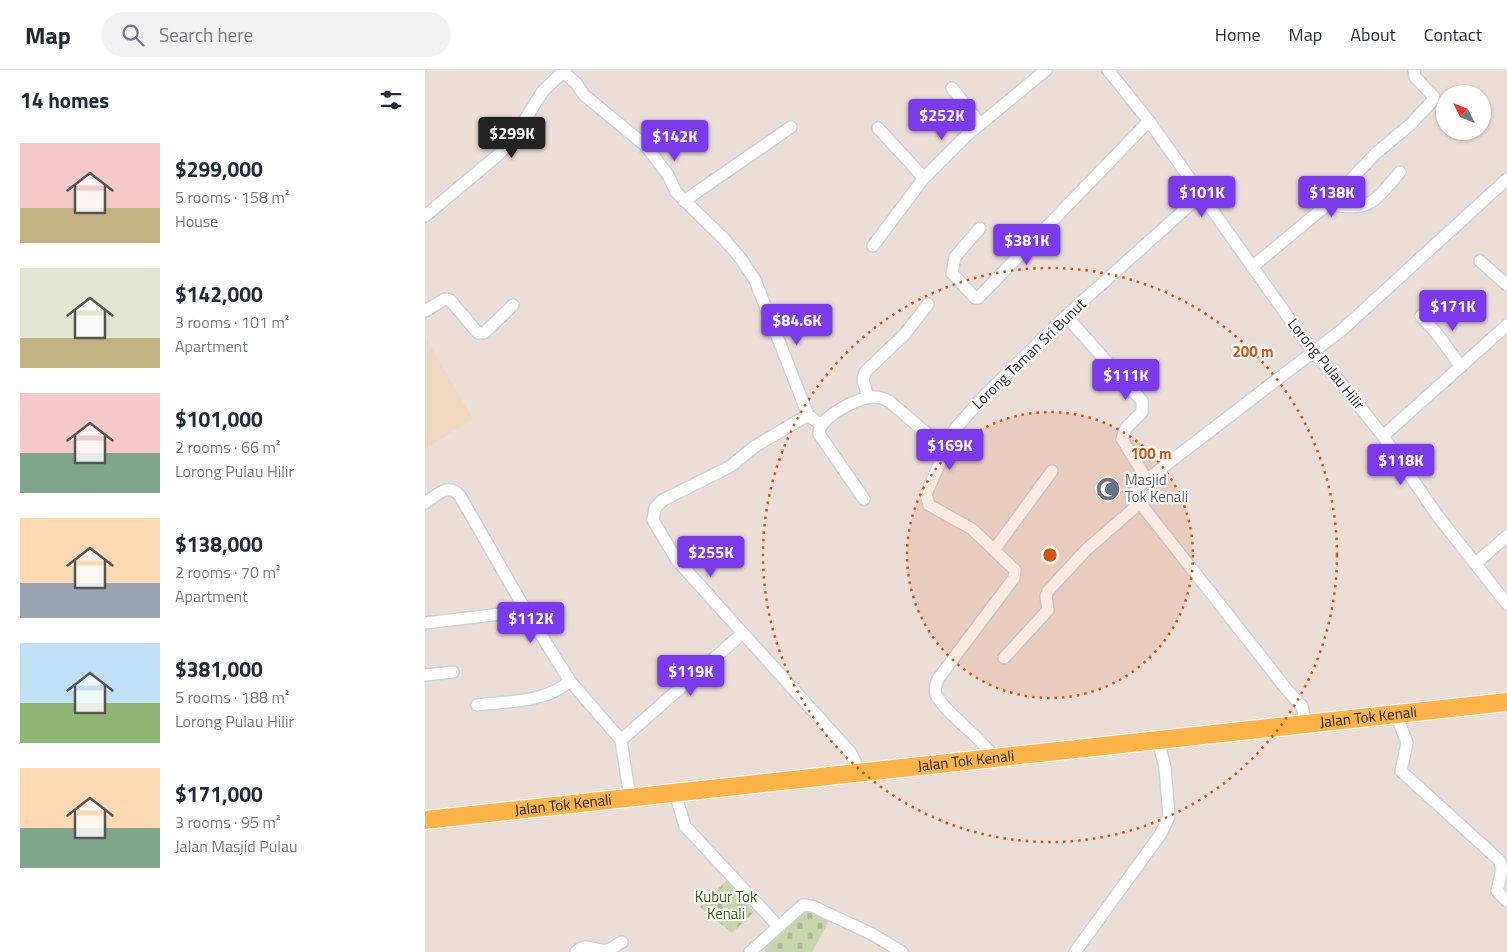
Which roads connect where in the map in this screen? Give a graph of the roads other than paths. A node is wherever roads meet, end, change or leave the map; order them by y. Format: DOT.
graph roads {
  1 [pos="1046,70"];
  2 [pos="1108,70"];
  3 [pos="1414,70"];
  4 [pos="564,71"];
  5 [pos="952,88"];
  6 [pos="1149,121"];
  7 [pos="981,124"];
  8 [pos="791,127"];
  9 [pos="878,128"];
  10 [pos="1400,172"];
  11 [pos="924,178"];
  12 [pos="1507,179"];
  13 [pos="1202,194"];
  14 [pos="684,201"];
  15 [pos="1329,204"];
  16 [pos="425,216"];
  17 [pos="980,228"];
  18 [pos="873,246"];
  19 [pos="1480,261"];
  20 [pos="1252,267"];
  21 [pos="1507,285"];
  22 [pos="513,304"];
  23 [pos="928,304"];
  24 [pos="425,311"];
  25 [pos="1066,316"];
  26 [pos="1421,316"];
  27 [pos="1507,326"];
  28 [pos="1313,352"];
  29 [pos="1461,367"];
  30 [pos="868,397"];
  31 [pos="808,415"];
  32 [pos="820,424"];
  33 [pos="1383,436"];
  34 [pos="945,448"];
  35 [pos="1052,471"];
  36 [pos="1147,480"];
  37 [pos="863,500"];
  38 [pos="425,503"];
  39 [pos="1140,503"];
  40 [pos="1507,536"];
  41 [pos="994,550"];
  42 [pos="1475,564"];
  43 [pos="1507,604"];
  44 [pos="526,611"];
  45 [pos="425,623"];
  46 [pos="743,633"];
  47 [pos="1004,658"];
  48 [pos="453,672"];
  49 [pos="425,675"];
  50 [pos="571,681"];
  51 [pos="1507,702"];
  52 [pos="477,705"];
  53 [pos="1396,714"];
  54 [pos="1306,724"];
  55 [pos="621,740"];
  56 [pos="1158,740"];
  57 [pos="994,758"];
  58 [pos="856,773"];
  59 [pos="675,793"];
  60 [pos="630,798"];
  61 [pos="425,820"];
  62 [pos="1507,902"];
  63 [pos="778,926"];
  64 [pos="622,942"];
  65 [pos="576,952"];
  66 [pos="750,952"];
  67 [pos="903,952"];
  68 [pos="1075,952"];
  1 -- 7 [label="street"];
  2 -- 6 [label="street, Lorong Pulau Hilir"];
  3 -- 15 [label="street"];
  4 -- 14 [label="street"];
  4 -- 16 [label="street"];
  5 -- 7 [label="street"];
  6 -- 13 [label="street, Lorong Pulau Hilir"];
  6 -- 17 [label="street"];
  7 -- 11 [label="street"];
  8 -- 14 [label="street"];
  9 -- 11 [label="street"];
  10 -- 15 [label="street"];
  11 -- 18 [label="street"];
  12 -- 28 [label="street"];
  13 -- 20 [label="street, Lorong Pulau Hilir"];
  13 -- 25 [label="street, Lorong Taman Sri Bunut"];
  14 -- 31 [label="street"];
  15 -- 20 [label="street"];
  19 -- 21 [label="street"];
  20 -- 28 [label="street, Lorong Pulau Hilir"];
  22 -- 24 [label="street"];
  23 -- 30 [label="street"];
  25 -- 34 [label="street, Lorong Taman Sri Bunut"];
  25 -- 36 [label="street"];
  26 -- 29 [label="street"];
  27 -- 29 [label="street"];
  28 -- 33 [label="street, Lorong Pulau Hilir"];
  28 -- 36 [label="street"];
  29 -- 33 [label="street"];
  30 -- 32 [label="street"];
  30 -- 34 [label="street"];
  31 -- 32 [label="street"];
  31 -- 46 [label="street"];
  32 -- 37 [label="street"];
  33 -- 42 [label="street, Lorong Pulau Hilir"];
  34 -- 41 [label="street, Lorong Taman Sri Bunut"];
  35 -- 41 [label="street"];
  36 -- 39 [label="street"];
  38 -- 44 [label="street"];
  39 -- 47 [label="street"];
  39 -- 54 [label="street"];
  40 -- 42 [label="street"];
  41 -- 57 [label="street, Lorong Taman Sri Bunut"];
  42 -- 43 [label="street, Lorong Pulau Hilir"];
  44 -- 45 [label="street"];
  44 -- 50 [label="street"];
  46 -- 55 [label="street"];
  46 -- 58 [label="street"];
  48 -- 49 [label="street"];
  50 -- 52 [label="street"];
  50 -- 55 [label="street"];
  51 -- 53 [label="main road, Jalan Tok Kenali"];
  53 -- 54 [label="main road, Jalan Tok Kenali"];
  53 -- 62 [label="street"];
  54 -- 56 [label="main road, Jalan Tok Kenali"];
  55 -- 60 [label="street"];
  56 -- 57 [label="main road, Jalan Tok Kenali"];
  56 -- 68 [label="street"];
  57 -- 58 [label="main road, Jalan Tok Kenali"];
  58 -- 59 [label="main road, Jalan Tok Kenali"];
  59 -- 60 [label="main road, Jalan Tok Kenali"];
  59 -- 63 [label="street"];
  60 -- 61 [label="main road, Jalan Tok Kenali"];
  63 -- 66 [label="street"];
  63 -- 67 [label="street"];
  64 -- 65 [label="street"];
}
